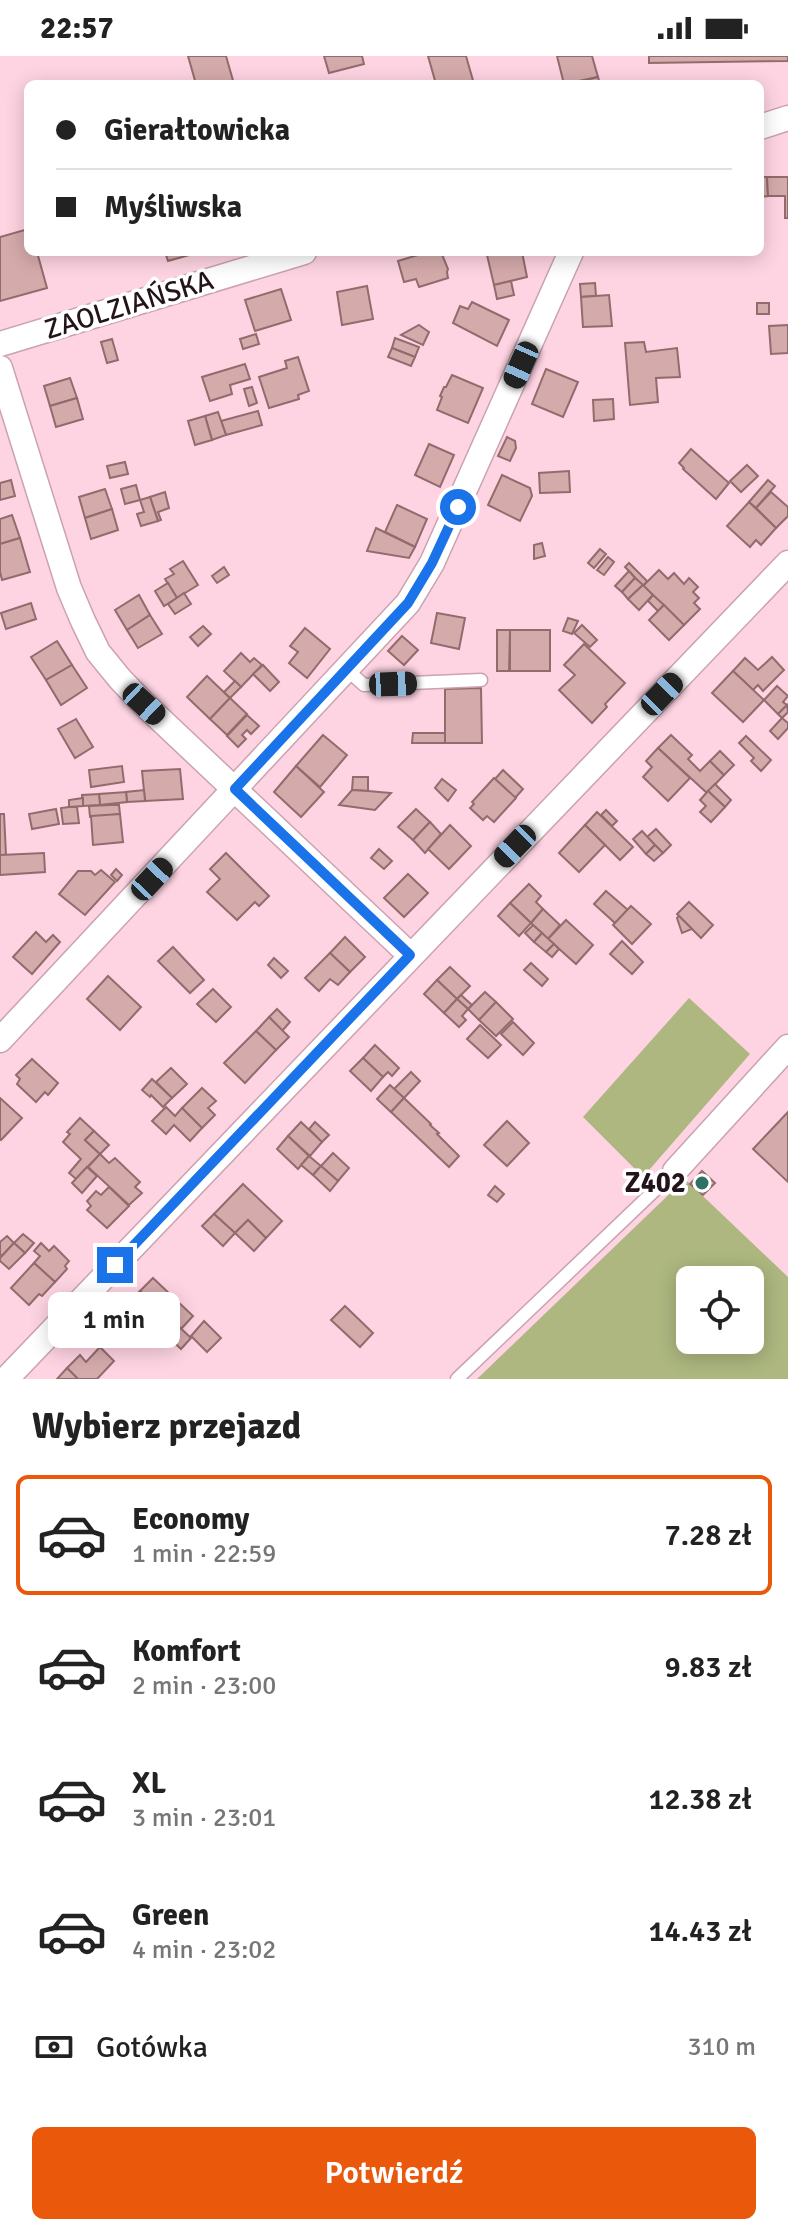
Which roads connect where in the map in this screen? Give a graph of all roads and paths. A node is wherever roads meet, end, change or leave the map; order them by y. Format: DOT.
graph roads {
  1 [pos="788,118"];
  2 [pos="764,126"];
  3 [pos="291,256"];
  4 [pos="569,256"];
  5 [pos="0,344"];
  6 [pos="0,368"];
  7 [pos="788,563"];
  8 [pos="346,669"];
  9 [pos="481,680"];
  10 [pos="235,789"];
  11 [pos="410,955"];
  12 [pos="0,1040"];
  13 [pos="788,1047"];
  14 [pos="675,1171"];
  15 [pos="6,1379"];
  16 [pos="457,1379"];
  1 -- 2 [label="street"];
  3 -- 5 [label="street, ZAOLZIAŃSKA"];
  4 -- 8 [label="street"];
  6 -- 10 [label="street"];
  7 -- 11 [label="street"];
  8 -- 9 [label="lane"];
  8 -- 10 [label="street"];
  10 -- 11 [label="street"];
  10 -- 12 [label="street"];
  11 -- 15 [label="street"];
  13 -- 14 [label="street"];
  14 -- 16 [label="lane"];
}
